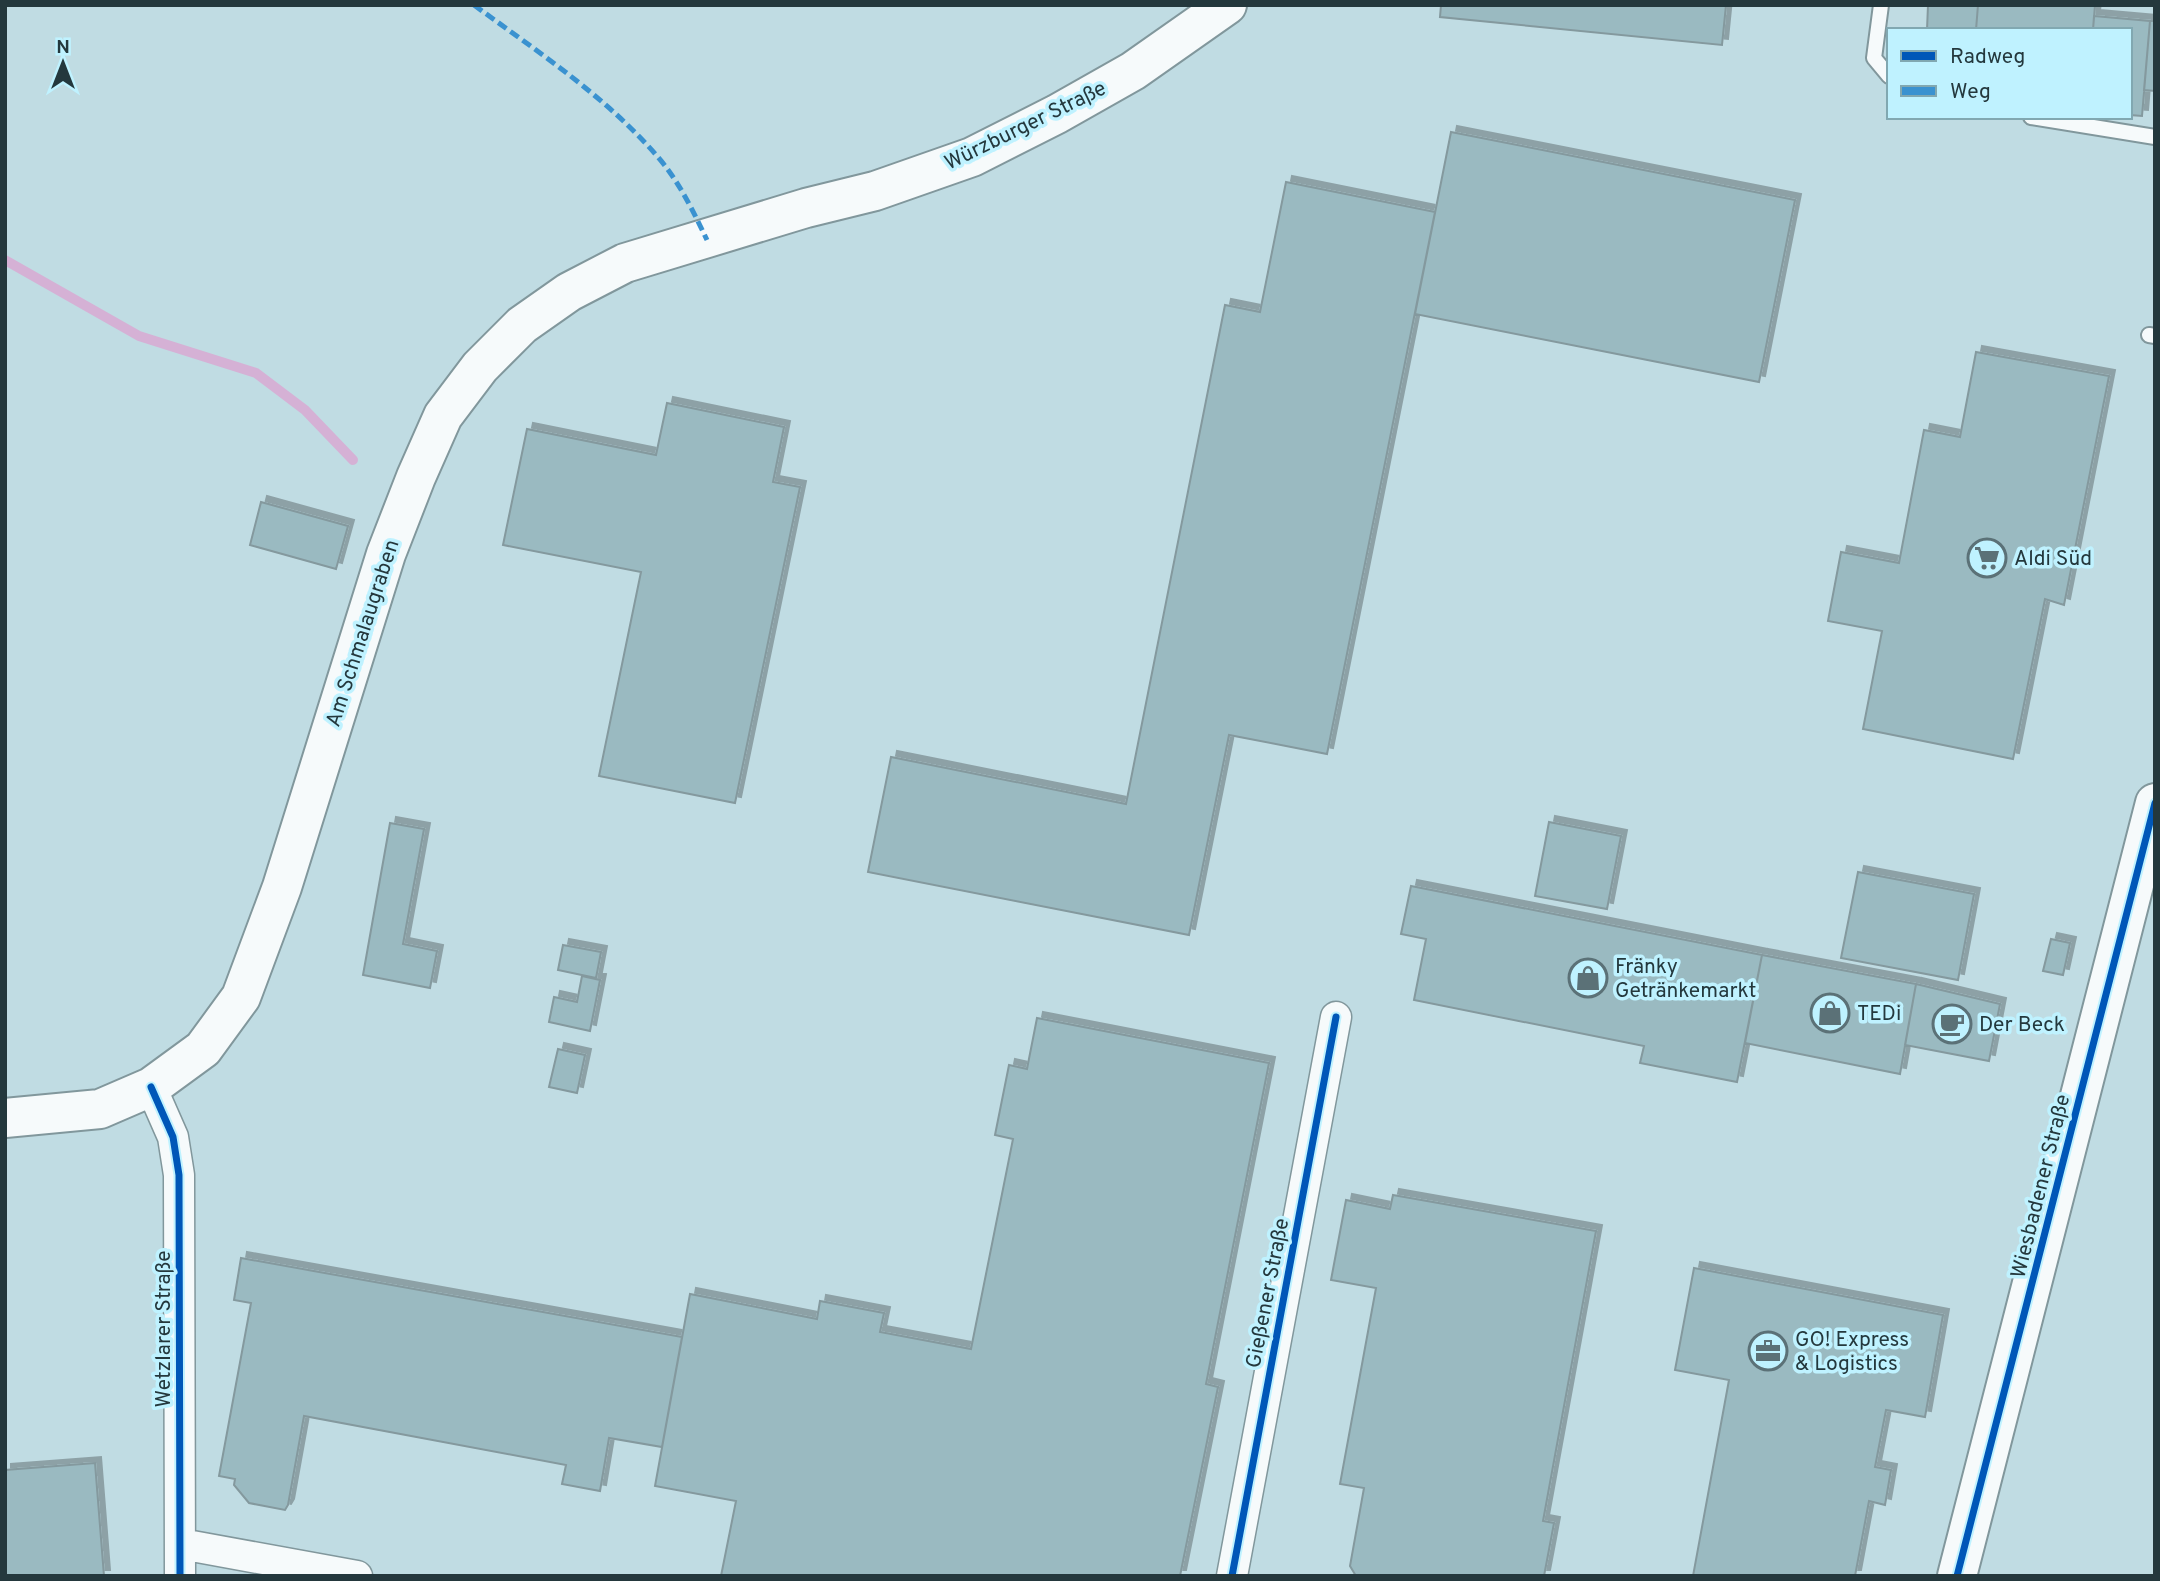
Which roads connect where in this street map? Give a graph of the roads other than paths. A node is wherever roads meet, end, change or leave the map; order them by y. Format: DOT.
graph roads {
  1 [pos="1227,5"];
  2 [pos="1881,5"];
  3 [pos="1887,74"];
  4 [pos="2043,119"];
  5 [pos="2155,138"];
  6 [pos="806,208"];
  7 [pos="2155,803"];
  8 [pos="1336,1017"];
  9 [pos="150,1087"];
  10 [pos="5,1118"];
  11 [pos="181,1544"];
  12 [pos="180,1576"];
  13 [pos="357,1576"];
  14 [pos="1232,1576"];
  15 [pos="1957,1576"];
  1 -- 6 [label="main road, Würzburger Straße"];
  2 -- 3 [label="lane"];
  4 -- 5 [label="lane"];
  6 -- 9 [label="main road, Am Schmalaugraben"];
  7 -- 15 [label="main road, Wiesbadener Straße"];
  8 -- 14 [label="street, Gießener Straße"];
  9 -- 10 [label="main road, Am Schmalaugraben"];
  9 -- 11 [label="street, Wetzlarer Straße"];
  11 -- 12 [label="street, Wetzlarer Straße"];
  11 -- 13 [label="street"];
}
